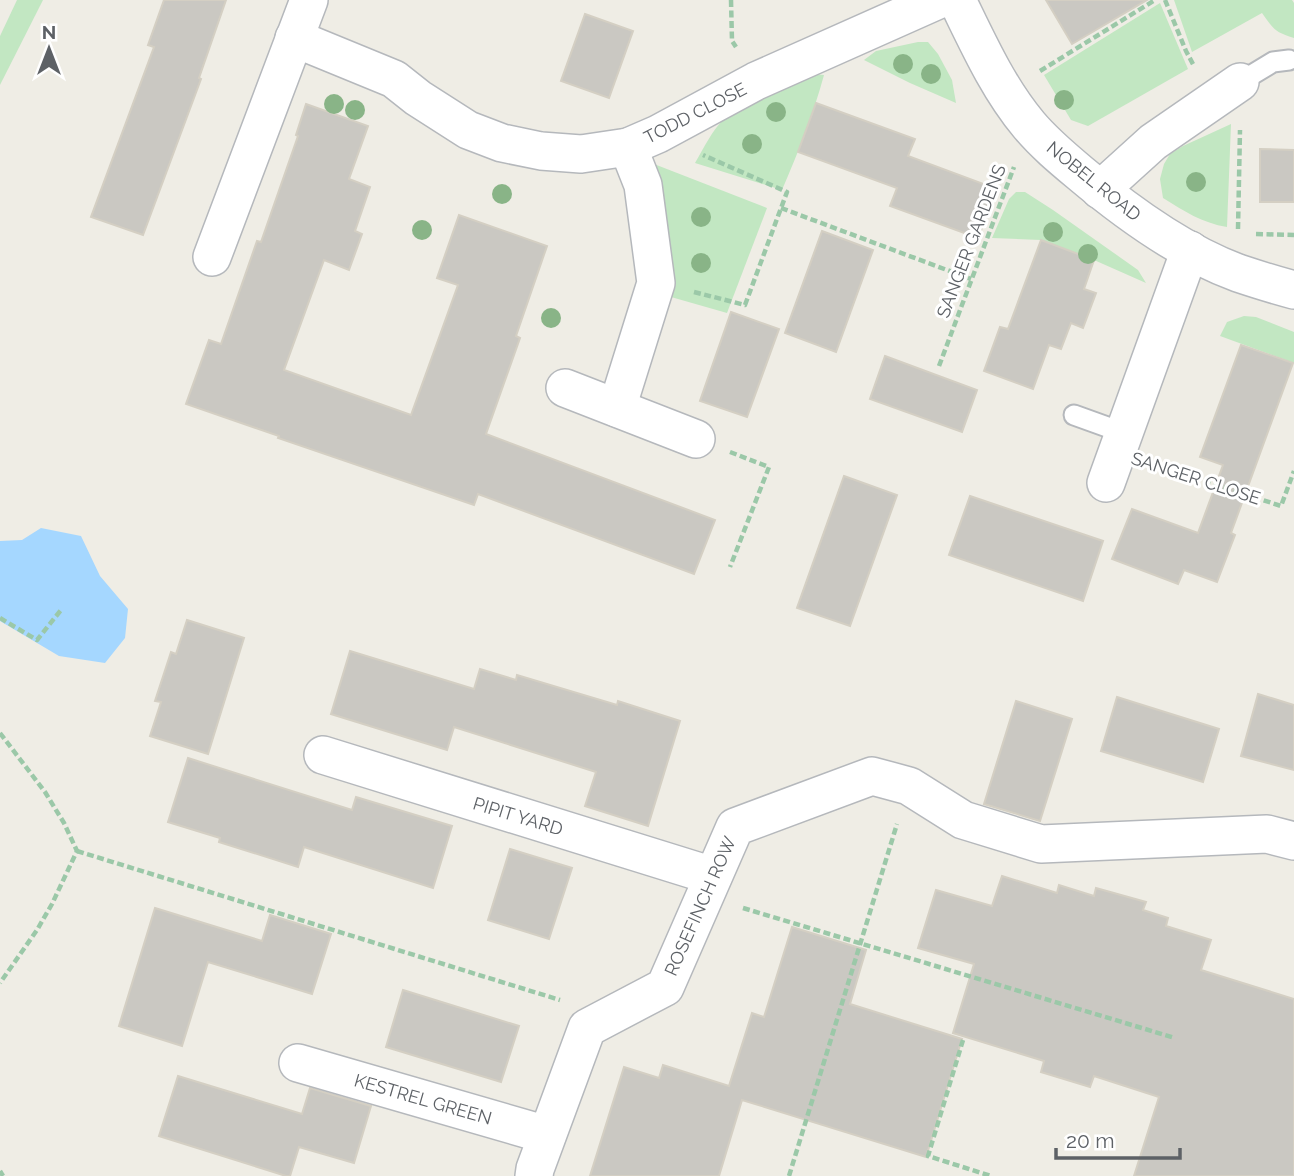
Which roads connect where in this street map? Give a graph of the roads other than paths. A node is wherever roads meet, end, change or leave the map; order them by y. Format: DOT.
graph roads {
  1 [pos="309,0"];
  2 [pos="938,0"];
  3 [pos="957,0"];
  4 [pos="295,38"];
  5 [pos="1289,60"];
  6 [pos="1227,91"];
  7 [pos="643,141"];
  8 [pos="1100,190"];
  9 [pos="1190,250"];
  10 [pos="212,257"];
  11 [pos="1294,290"];
  12 [pos="565,388"];
  13 [pos="617,408"];
  14 [pos="1074,415"];
  15 [pos="696,439"];
  16 [pos="1115,456"];
  17 [pos="323,755"];
  18 [pos="1294,841"];
  19 [pos="709,886"];
  20 [pos="298,1063"];
  21 [pos="547,1135"];
  22 [pos="534,1176"];
  1 -- 4 [label="street"];
  2 -- 7 [label="street, TODD CLOSE"];
  3 -- 8 [label="street, NOBEL ROAD"];
  4 -- 7 [label="street, TODD CLOSE"];
  4 -- 10 [label="street"];
  5 -- 6 [label="lane"];
  6 -- 8 [label="street"];
  7 -- 13 [label="street"];
  8 -- 9 [label="street, NOBEL ROAD"];
  9 -- 11 [label="street, NOBEL ROAD"];
  9 -- 16 [label="street, SANGER CLOSE"];
  12 -- 13 [label="street"];
  13 -- 15 [label="street"];
  14 -- 16 [label="lane, SANGER CLOSE"];
  17 -- 19 [label="street, PIPIT YARD"];
  18 -- 19 [label="street, ROSEFINCH ROW"];
  19 -- 21 [label="street, ROSEFINCH ROW"];
  20 -- 21 [label="street, KESTREL GREEN"];
  21 -- 22 [label="street, ROSEFINCH ROW"];
}
